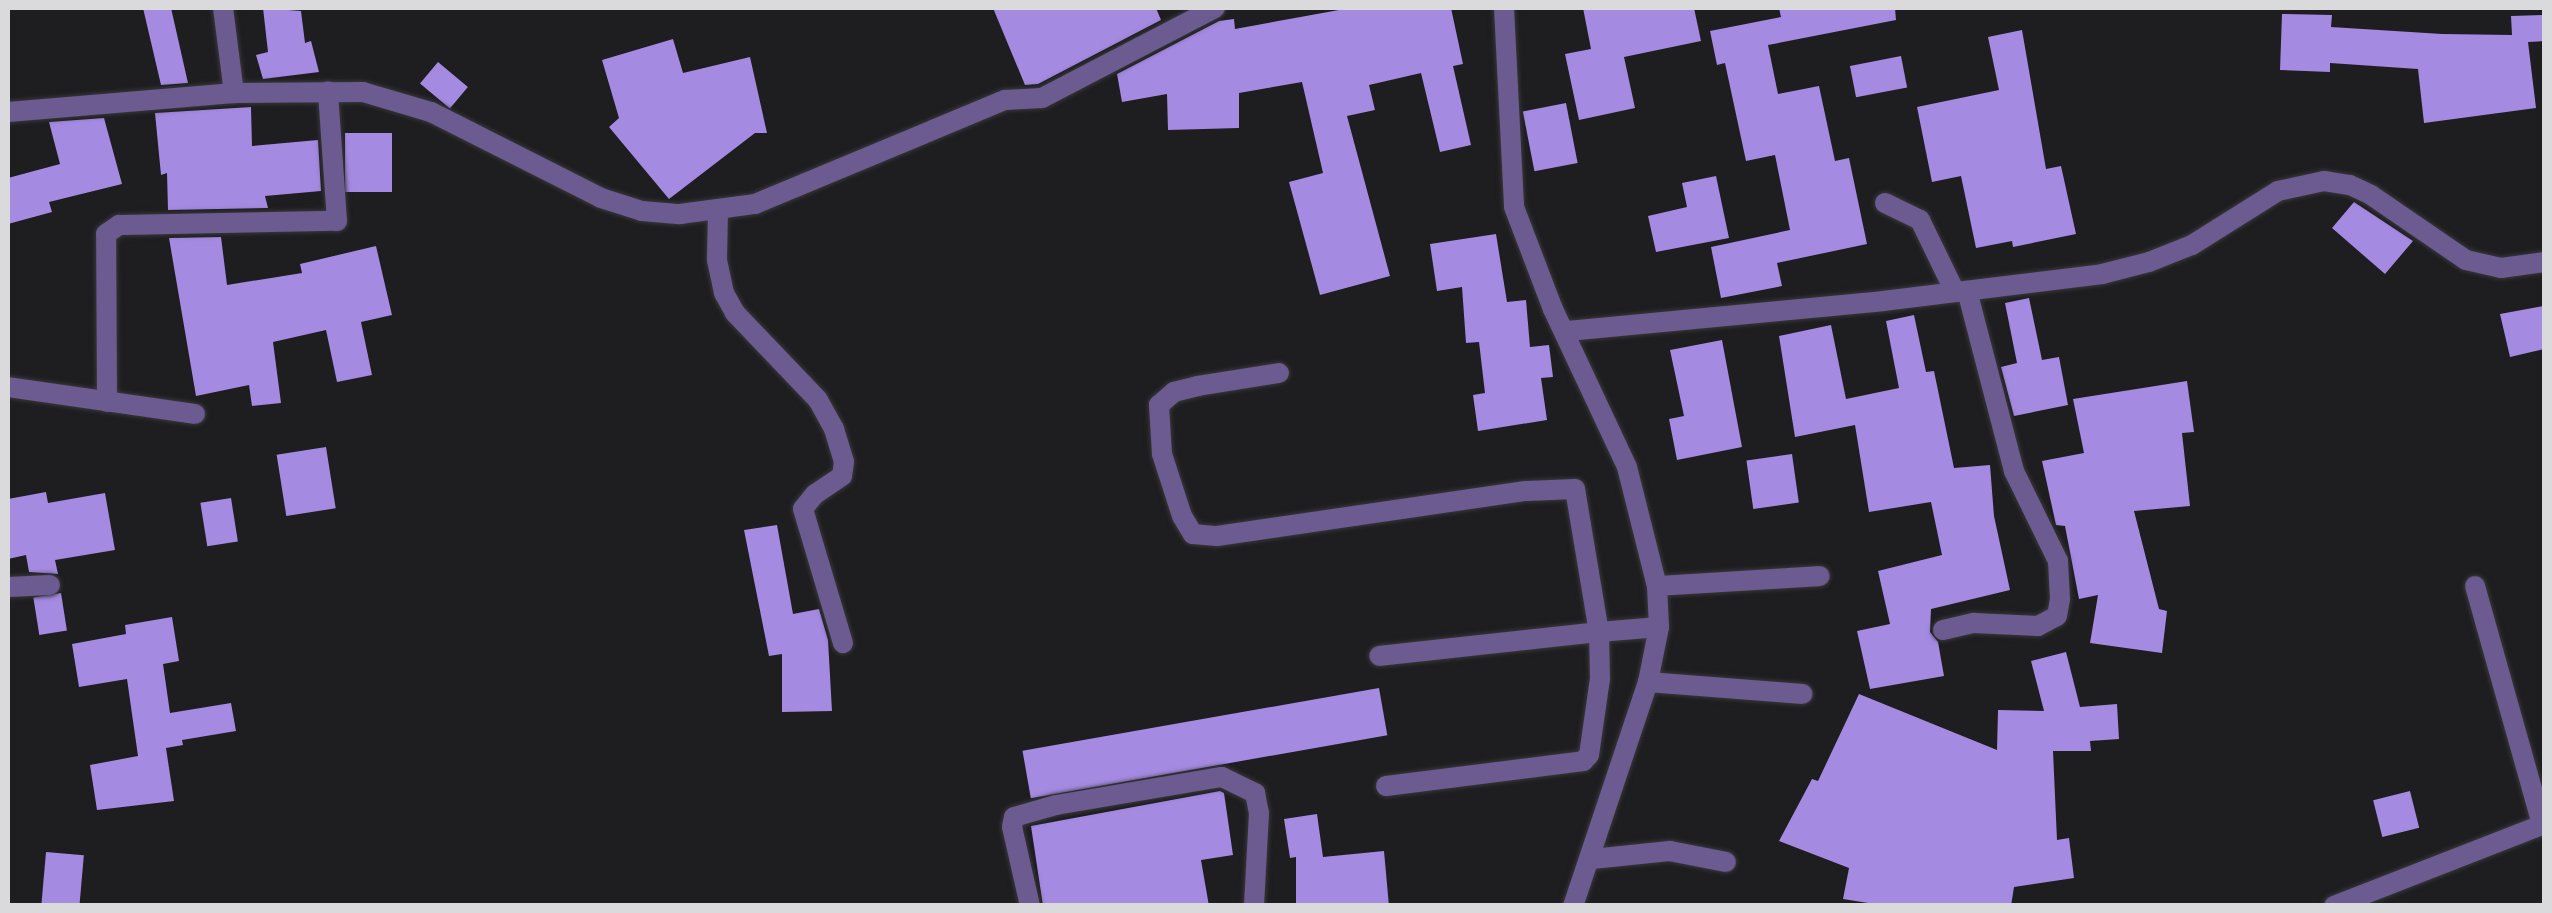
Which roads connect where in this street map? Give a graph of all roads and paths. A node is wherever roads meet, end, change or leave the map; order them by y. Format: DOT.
graph roads {
  1 [pos="223,8"];
  2 [pos="1215,8"];
  3 [pos="1504,8"];
  4 [pos="328,90"];
  5 [pos="234,93"];
  6 [pos="8,112"];
  7 [pos="1885,202"];
  8 [pos="718,211"];
  9 [pos="2544,262"];
  10 [pos="1961,292"];
  11 [pos="1566,331"];
  12 [pos="1279,373"];
  13 [pos="8,387"];
  14 [pos="106,402"];
  15 [pos="194,414"];
  16 [pos="1820,576"];
  17 [pos="50,585"];
  18 [pos="1657,586"];
  19 [pos="2475,586"];
  20 [pos="8,587"];
  21 [pos="1659,627"];
  22 [pos="1943,630"];
  23 [pos="1599,632"];
  24 [pos="843,643"];
  25 [pos="1379,656"];
  26 [pos="1648,682"];
  27 [pos="1803,694"];
  28 [pos="1386,786"];
  29 [pos="2543,825"];
  30 [pos="1592,858"];
  31 [pos="1726,862"];
  32 [pos="1030,906"];
  33 [pos="1254,906"];
  34 [pos="1573,906"];
  35 [pos="2334,906"];
  1 -- 5 [label="street"];
  2 -- 8 [label="street"];
  3 -- 11 [label="street"];
  4 -- 5 [label="street"];
  4 -- 8 [label="street"];
  4 -- 14 [label="street"];
  5 -- 6 [label="street"];
  7 -- 10 [label="street"];
  8 -- 24 [label="street"];
  9 -- 10 [label="street"];
  10 -- 11 [label="street"];
  10 -- 22 [label="street"];
  11 -- 18 [label="street"];
  12 -- 23 [label="street"];
  13 -- 14 [label="street"];
  14 -- 15 [label="street"];
  16 -- 18 [label="street"];
  17 -- 20 [label="street"];
  18 -- 21 [label="street"];
  19 -- 29 [label="street"];
  21 -- 23 [label="street"];
  21 -- 26 [label="street"];
  23 -- 25 [label="street"];
  23 -- 28 [label="street"];
  26 -- 27 [label="street"];
  26 -- 30 [label="street"];
  29 -- 35 [label="street"];
  30 -- 31 [label="street"];
  30 -- 34 [label="street"];
  32 -- 33 [label="street"];
}
